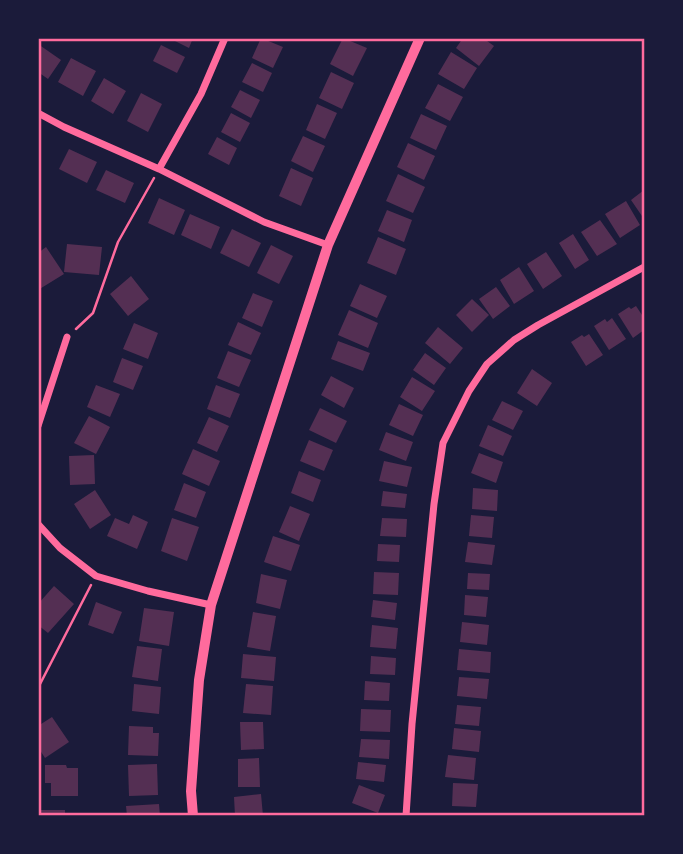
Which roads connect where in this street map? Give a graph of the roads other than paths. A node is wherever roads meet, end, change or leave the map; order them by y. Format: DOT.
graph roads {
  1 [pos="225,38"];
  2 [pos="420,38"];
  3 [pos="38,113"];
  4 [pos="159,169"];
  5 [pos="328,245"];
  6 [pos="645,267"];
  7 [pos="67,337"];
  8 [pos="38,426"];
  9 [pos="38,524"];
  10 [pos="211,605"];
  11 [pos="193,816"];
  12 [pos="406,816"];
  1 -- 4 [label="street"];
  2 -- 5 [label="street"];
  3 -- 4 [label="street"];
  4 -- 5 [label="street"];
  5 -- 10 [label="street"];
  6 -- 12 [label="street"];
  7 -- 8 [label="street"];
  9 -- 10 [label="street"];
  10 -- 11 [label="street"];
}
